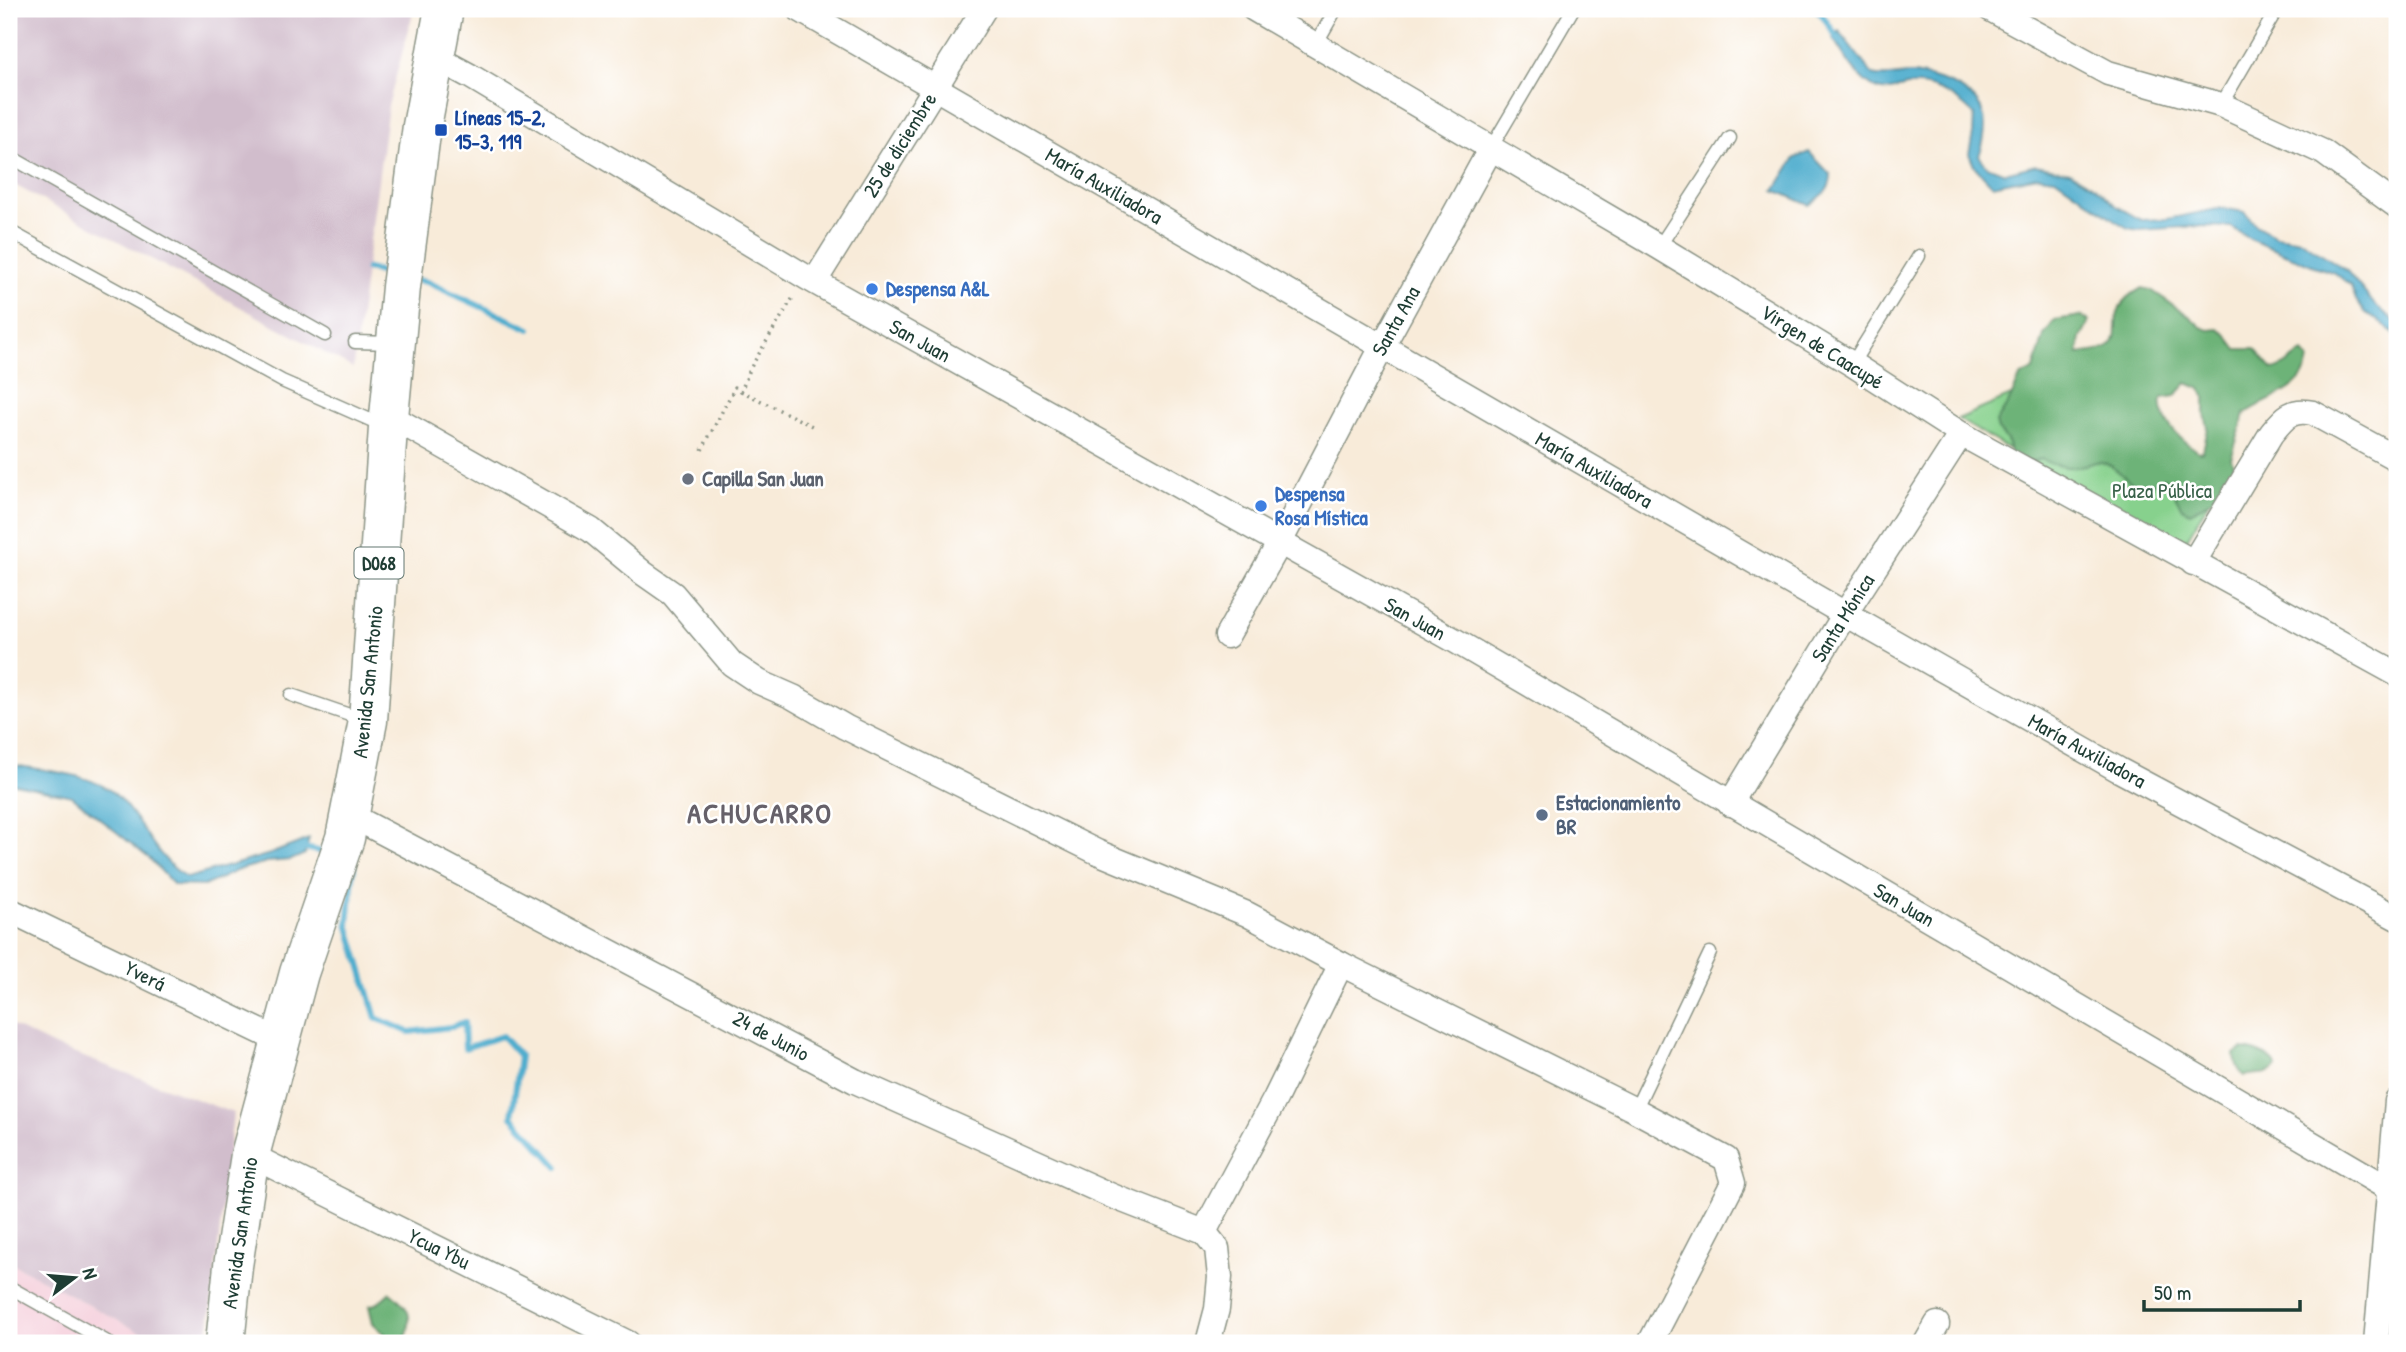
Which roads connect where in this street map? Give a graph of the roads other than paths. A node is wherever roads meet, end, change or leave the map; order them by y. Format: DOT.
graph roads {
  1 [pos="444,9"];
  2 [pos="799,9"];
  3 [pos="984,9"];
  4 [pos="1254,9"];
  5 [pos="1336,9"];
  6 [pos="1573,9"];
  7 [pos="1990,9"];
  8 [pos="2277,9"];
  9 [pos="1316,44"];
  10 [pos="433,56"];
  11 [pos="936,88"];
  12 [pos="2221,104"];
  13 [pos="1730,138"];
  14 [pos="1491,148"];
  15 [pos="9,156"];
  16 [pos="2397,206"];
  17 [pos="9,230"];
  18 [pos="1659,247"];
  19 [pos="1919,256"];
  20 [pos="811,279"];
  21 [pos="325,335"];
  22 [pos="355,342"];
  23 [pos="396,343"];
  24 [pos="1382,347"];
  25 [pos="1852,364"];
  26 [pos="389,421"];
  27 [pos="1961,434"];
  28 [pos="2397,459"];
  29 [pos="1279,544"];
  30 [pos="2193,563"];
  31 [pos="1845,614"];
  32 [pos="1227,636"];
  33 [pos="2397,674"];
  34 [pos="291,695"];
  35 [pos="368,721"];
  36 [pos="1730,803"];
  37 [pos="344,839"];
  38 [pos="9,910"];
  39 [pos="2397,918"];
  40 [pos="1710,953"];
  41 [pos="1342,964"];
  42 [pos="281,1041"];
  43 [pos="2397,1101"];
  44 [pos="1635,1110"];
  45 [pos="250,1155"];
  46 [pos="2391,1191"];
  47 [pos="1204,1232"];
  48 [pos="9,1287"];
  49 [pos="109,1343"];
  50 [pos="225,1343"];
  51 [pos="628,1343"];
  52 [pos="1208,1343"];
  53 [pos="1650,1343"];
  54 [pos="2376,1343"];
  1 -- 10 [label="main road, Avenida San Antonio / D068"];
  2 -- 11 [label="street, María Auxiliadora"];
  3 -- 11 [label="street, 25 de diciembre"];
  4 -- 9 [label="street, Virgen de Caacupé"];
  5 -- 9 [label="lane"];
  6 -- 14 [label="lane, Santa Ana"];
  7 -- 12 [label="street"];
  8 -- 12 [label="lane"];
  9 -- 14 [label="street, Virgen de Caacupé"];
  10 -- 20 [label="street, San Juan"];
  10 -- 23 [label="main road, Avenida San Antonio / D068"];
  11 -- 20 [label="street, 25 de diciembre"];
  11 -- 24 [label="street, María Auxiliadora"];
  12 -- 16 [label="street"];
  13 -- 18 [label="lane"];
  14 -- 18 [label="street, Virgen de Caacupé"];
  14 -- 24 [label="street, Santa Ana"];
  15 -- 21 [label="lane"];
  17 -- 26 [label="lane"];
  18 -- 25 [label="street, Virgen de Caacupé"];
  19 -- 25 [label="lane"];
  20 -- 29 [label="street, San Juan"];
  22 -- 23 [label="lane"];
  23 -- 26 [label="main road, Avenida San Antonio / D068"];
  24 -- 29 [label="street, Santa Ana"];
  24 -- 31 [label="street, María Auxiliadora"];
  25 -- 27 [label="street, Virgen de Caacupé"];
  26 -- 35 [label="main road, Avenida San Antonio / D068"];
  26 -- 41 [label="street"];
  27 -- 30 [label="street, Virgen de Caacupé"];
  27 -- 31 [label="street, Santa Mónica"];
  28 -- 30 [label="street"];
  29 -- 32 [label="street, Santa Ana"];
  29 -- 36 [label="street, San Juan"];
  30 -- 33 [label="street, Virgen de Caacupé"];
  31 -- 36 [label="street, Santa Mónica"];
  31 -- 39 [label="street, María Auxiliadora"];
  34 -- 35 [label="lane"];
  35 -- 37 [label="main road, Avenida San Antonio / D068"];
  36 -- 46 [label="street, San Juan"];
  37 -- 42 [label="main road, Avenida San Antonio / D068"];
  37 -- 47 [label="street, 24 de Junio"];
  38 -- 42 [label="street, Yverá"];
  40 -- 44 [label="lane"];
  41 -- 44 [label="street"];
  41 -- 47 [label="street"];
  42 -- 45 [label="main road, Avenida San Antonio / D068"];
  43 -- 46 [label="street"];
  44 -- 53 [label="street"];
  45 -- 50 [label="main road, Avenida San Antonio / D068"];
  45 -- 51 [label="street, Ycua Ybu"];
  46 -- 54 [label="street"];
  47 -- 52 [label="street"];
  48 -- 49 [label="lane"];
}
